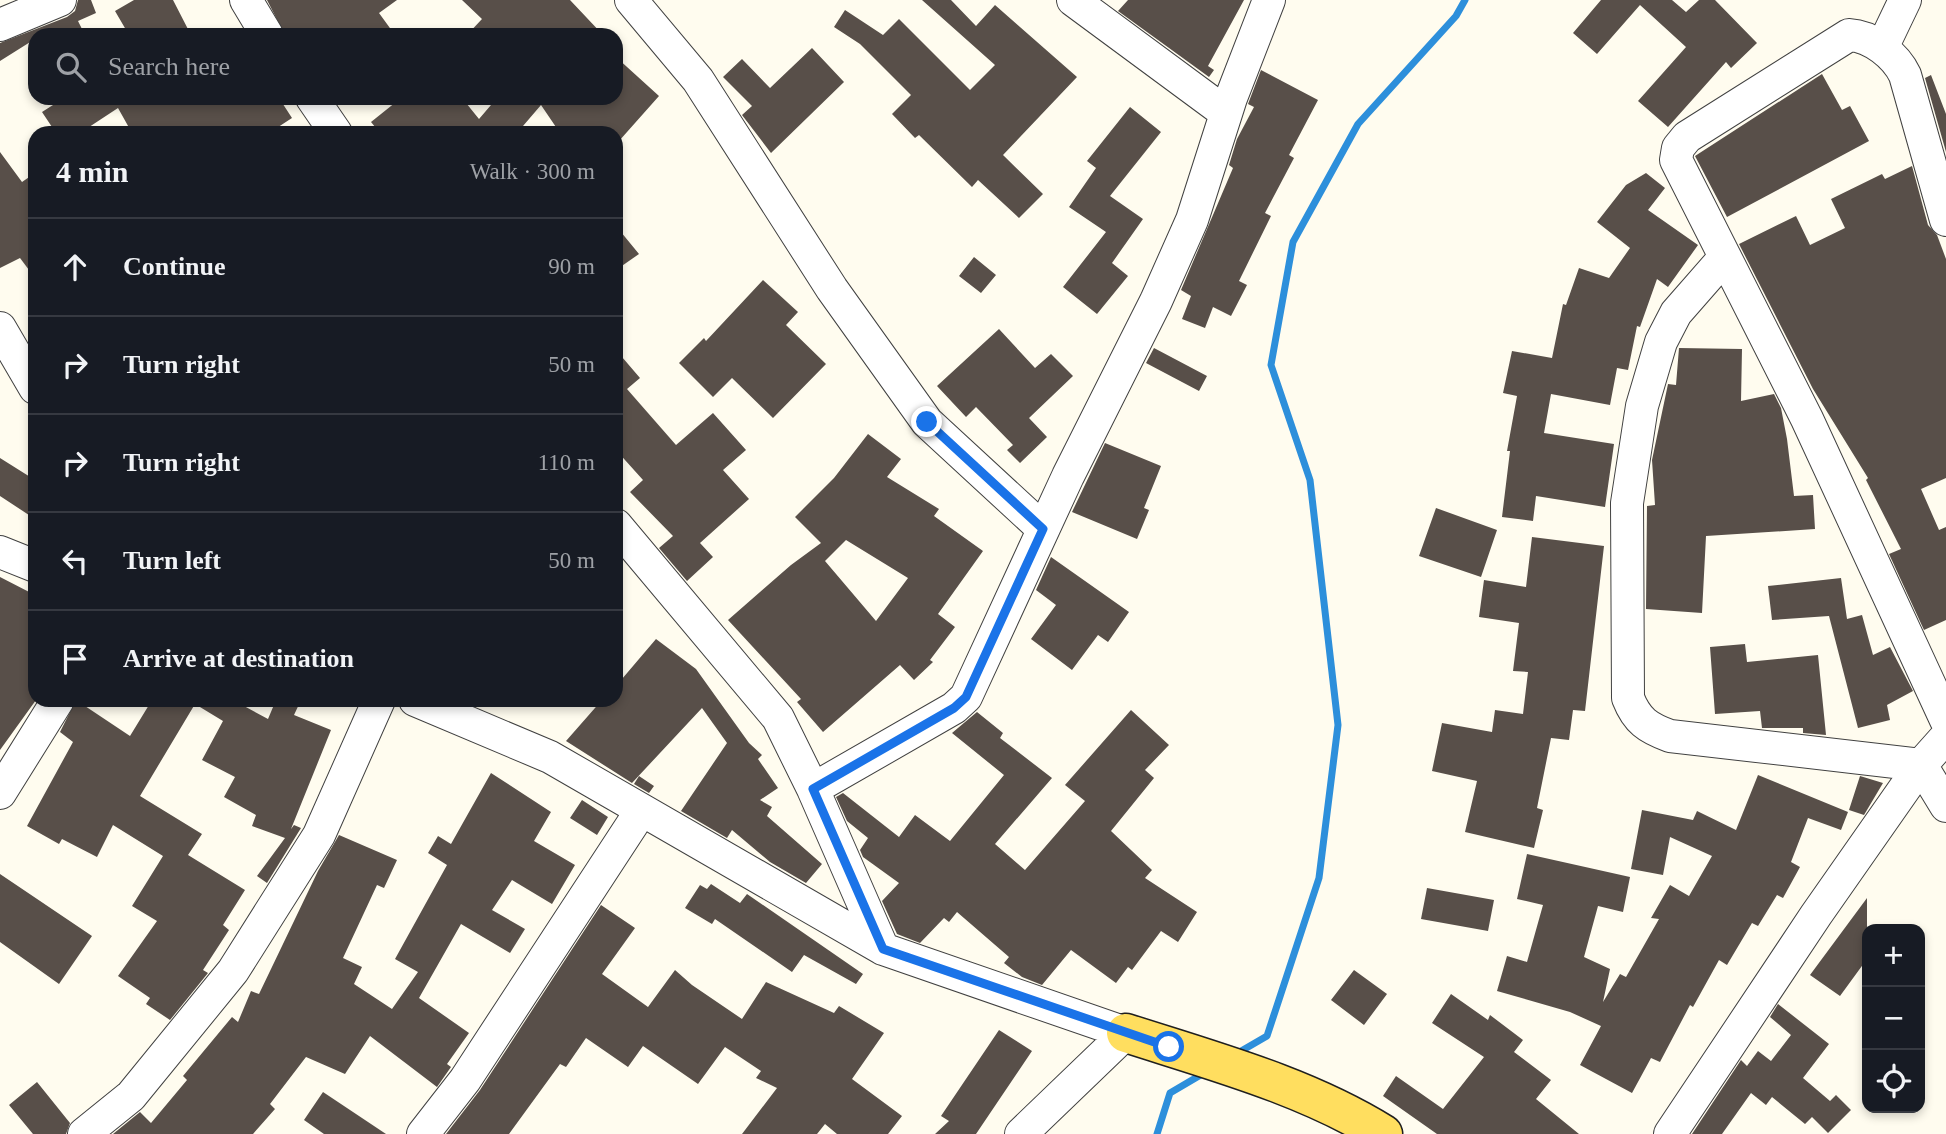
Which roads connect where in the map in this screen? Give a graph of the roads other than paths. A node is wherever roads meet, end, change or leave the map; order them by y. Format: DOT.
graph roads {
  1 [pos="60,0"];
  2 [pos="246,0"];
  3 [pos="631,0"];
  4 [pos="1073,0"];
  5 [pos="1269,0"];
  6 [pos="1905,0"];
  7 [pos="0,25"];
  8 [pos="263,28"];
  9 [pos="1882,48"];
  10 [pos="317,105"];
  11 [pos="1226,113"];
  12 [pos="332,126"];
  13 [pos="1946,220"];
  14 [pos="1725,257"];
  15 [pos="0,328"];
  16 [pos="7,366"];
  17 [pos="28,382"];
  18 [pos="1043,529"];
  19 [pos="623,533"];
  20 [pos="0,552"];
  21 [pos="28,563"];
  22 [pos="54,707"];
  23 [pos="376,707"];
  24 [pos="432,707"];
  25 [pos="1946,720"];
  26 [pos="1946,737"];
  27 [pos="1921,765"];
  28 [pos="813,789"];
  29 [pos="0,793"];
  30 [pos="1946,806"];
  31 [pos="641,811"];
  32 [pos="883,949"];
  33 [pos="1126,1033"];
  34 [pos="84,1134"];
  35 [pos="423,1134"];
  36 [pos="1021,1134"];
  37 [pos="1383,1134"];
  38 [pos="1670,1134"];
  1 -- 7 [label="street"];
  2 -- 8 [label="street"];
  3 -- 18 [label="street"];
  4 -- 11 [label="street"];
  5 -- 11 [label="street"];
  6 -- 9 [label="street"];
  9 -- 13 [label="street"];
  9 -- 14 [label="street"];
  10 -- 12 [label="street"];
  11 -- 18 [label="street"];
  14 -- 25 [label="street"];
  14 -- 27 [label="street"];
  15 -- 16 [label="street"];
  16 -- 17 [label="street"];
  18 -- 28 [label="street"];
  19 -- 28 [label="street"];
  20 -- 21 [label="street"];
  22 -- 29 [label="street"];
  23 -- 34 [label="street"];
  24 -- 31 [label="street"];
  26 -- 27 [label="street"];
  27 -- 30 [label="street"];
  27 -- 38 [label="street"];
  28 -- 32 [label="street"];
  31 -- 32 [label="street"];
  31 -- 35 [label="street"];
  32 -- 33 [label="street"];
  33 -- 36 [label="street"];
  33 -- 37 [label="main road"];
}
